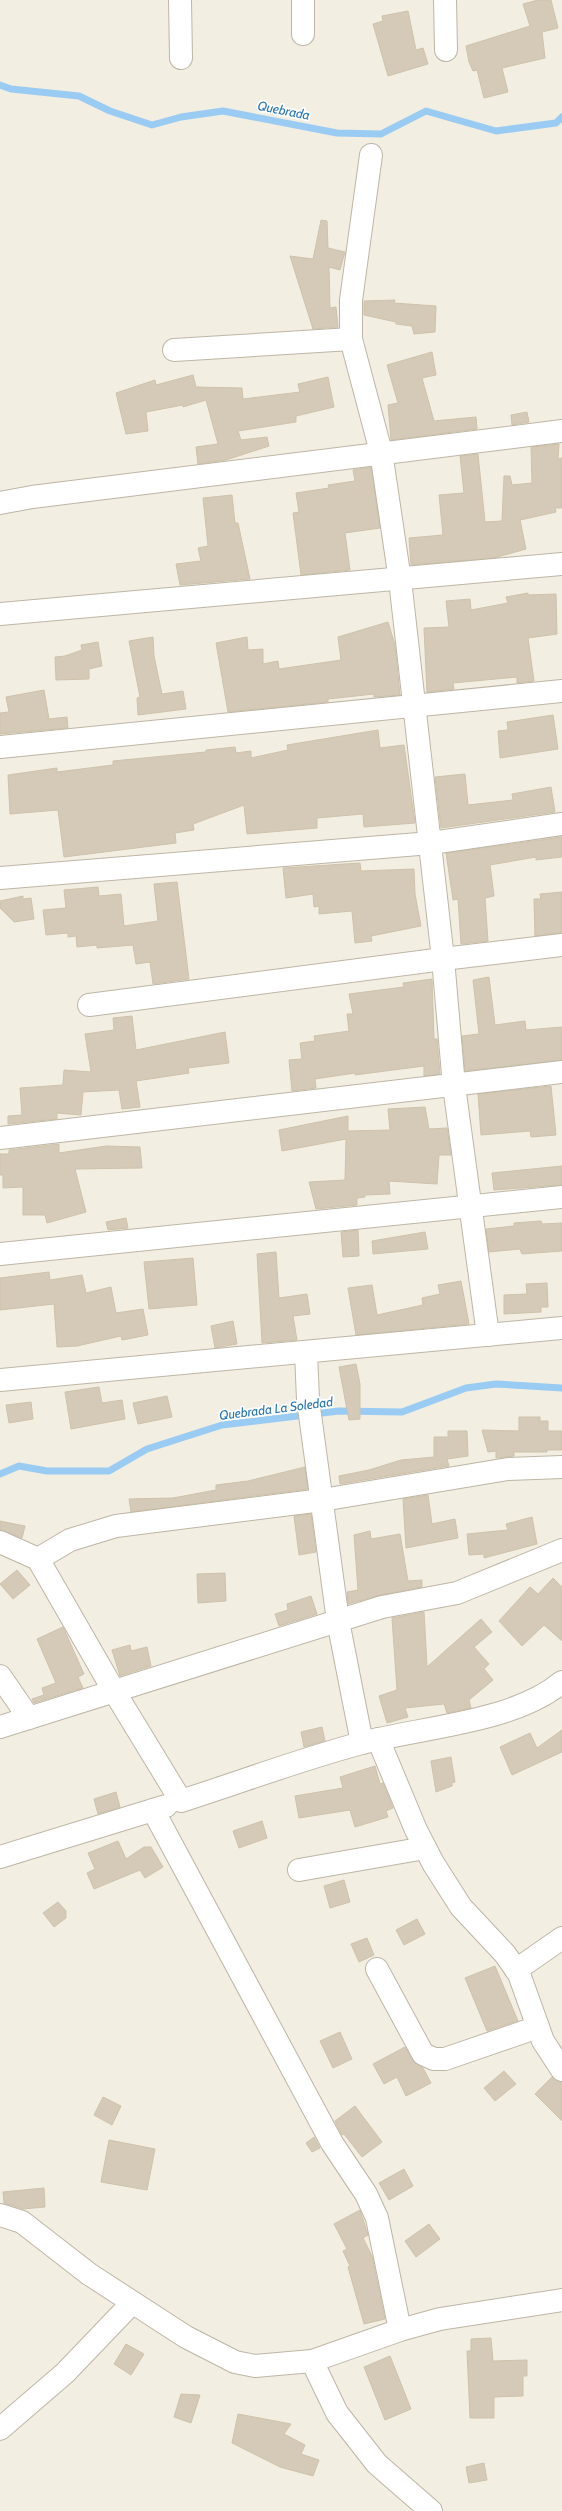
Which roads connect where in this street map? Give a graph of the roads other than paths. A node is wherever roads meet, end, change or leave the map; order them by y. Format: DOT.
graph roads {
  1 [pos="180,0"];
  2 [pos="303,0"];
  3 [pos="445,0"];
  4 [pos="303,34"];
  5 [pos="446,50"];
  6 [pos="181,58"];
  7 [pos="371,155"];
  8 [pos="351,338"];
  9 [pos="174,350"];
  10 [pos="562,431"];
  11 [pos="381,452"];
  12 [pos="0,503"];
  13 [pos="562,564"];
  14 [pos="400,580"];
  15 [pos="0,614"];
  16 [pos="562,692"];
  17 [pos="414,705"];
  18 [pos="0,747"];
  19 [pos="562,824"];
  20 [pos="431,843"];
  21 [pos="0,878"];
  22 [pos="562,945"];
  23 [pos="443,958"];
  24 [pos="89,1005"];
  25 [pos="562,1072"];
  26 [pos="454,1086"];
  27 [pos="0,1138"];
  28 [pos="562,1197"];
  29 [pos="469,1206"];
  30 [pos="0,1254"];
  31 [pos="562,1328"];
  32 [pos="488,1335"];
  33 [pos="306,1352"];
  34 [pos="0,1380"];
  35 [pos="562,1467"];
  36 [pos="322,1500"];
  37 [pos="0,1542"];
  38 [pos="562,1550"];
  39 [pos="38,1559"];
  40 [pos="338,1621"];
  41 [pos="0,1676"];
  42 [pos="562,1682"];
  43 [pos="114,1691"];
  44 [pos="29,1718"];
  45 [pos="0,1727"];
  46 [pos="370,1741"];
  47 [pos="181,1801"];
  48 [pos="152,1810"];
  49 [pos="425,1848"];
  50 [pos="0,1857"];
  51 [pos="299,1870"];
  52 [pos="562,1938"];
  53 [pos="377,1969"];
  54 [pos="516,1970"];
  55 [pos="538,2028"];
  56 [pos="562,2070"];
  57 [pos="0,2214"];
  58 [pos="562,2300"];
  59 [pos="132,2303"];
  60 [pos="400,2330"];
  61 [pos="312,2361"];
  62 [pos="0,2429"];
  63 [pos="431,2511"];
  1 -- 6 [label="street"];
  2 -- 4 [label="street"];
  3 -- 5 [label="street"];
  7 -- 8 [label="street"];
  8 -- 9 [label="street"];
  8 -- 11 [label="street"];
  10 -- 11 [label="street"];
  11 -- 12 [label="street"];
  11 -- 14 [label="street"];
  13 -- 14 [label="street"];
  14 -- 15 [label="street"];
  14 -- 17 [label="street"];
  16 -- 17 [label="street"];
  17 -- 18 [label="street"];
  17 -- 20 [label="street"];
  19 -- 20 [label="street"];
  20 -- 21 [label="street"];
  20 -- 23 [label="street"];
  22 -- 23 [label="street"];
  23 -- 24 [label="street"];
  23 -- 26 [label="street"];
  25 -- 26 [label="street"];
  26 -- 27 [label="street"];
  26 -- 29 [label="street"];
  28 -- 29 [label="street"];
  29 -- 30 [label="street"];
  29 -- 32 [label="street"];
  31 -- 32 [label="street"];
  32 -- 33 [label="street"];
  33 -- 34 [label="street"];
  33 -- 36 [label="street"];
  35 -- 36 [label="street"];
  36 -- 39 [label="street"];
  36 -- 40 [label="street"];
  37 -- 39 [label="street"];
  38 -- 40 [label="street"];
  39 -- 43 [label="street"];
  40 -- 43 [label="street"];
  40 -- 46 [label="street"];
  41 -- 44 [label="street"];
  42 -- 46 [label="street"];
  43 -- 44 [label="street"];
  43 -- 47 [label="street"];
  44 -- 45 [label="street"];
  46 -- 47 [label="street"];
  46 -- 49 [label="street"];
  47 -- 48 [label="street"];
  48 -- 50 [label="street"];
  48 -- 60 [label="street"];
  49 -- 51 [label="street"];
  49 -- 54 [label="street"];
  52 -- 54 [label="street"];
  53 -- 55 [label="street"];
  54 -- 55 [label="street"];
  55 -- 56 [label="street"];
  57 -- 59 [label="street"];
  58 -- 60 [label="street"];
  59 -- 61 [label="street"];
  59 -- 62 [label="street"];
  60 -- 61 [label="street"];
  61 -- 63 [label="street"];
}
